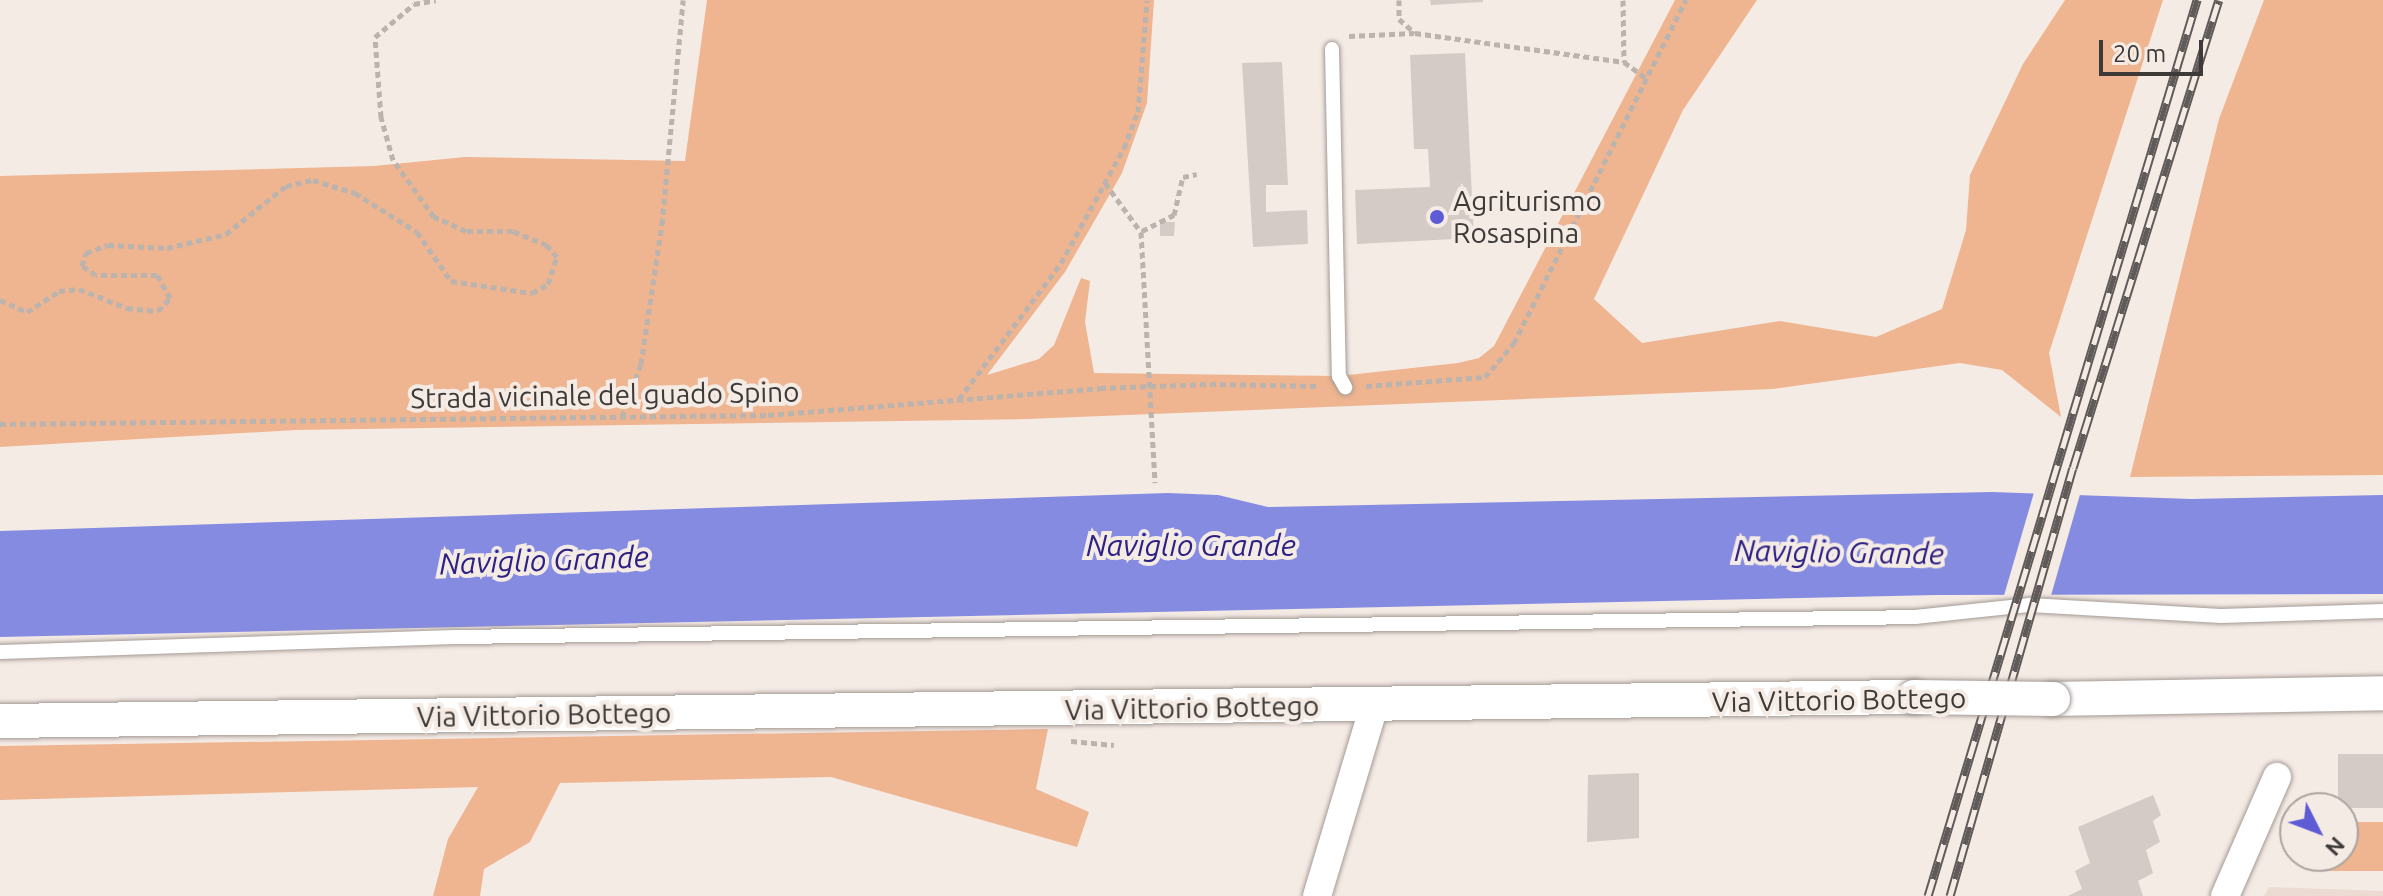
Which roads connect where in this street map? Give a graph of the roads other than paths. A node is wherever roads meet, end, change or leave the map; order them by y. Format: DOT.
graph roads {
  1 [pos="1332,49"];
  2 [pos="1345,387"];
  3 [pos="2383,611"];
  4 [pos="0,652"];
  5 [pos="2383,693"];
  6 [pos="1374,706"];
  7 [pos="0,721"];
  8 [pos="2277,777"];
  9 [pos="1317,896"];
  10 [pos="2225,896"];
  1 -- 2 [label="lane"];
  3 -- 4 [label="lane"];
  5 -- 6 [label="street, Via Vittorio Bottego, bridge"];
  6 -- 7 [label="street, Via Vittorio Bottego"];
  6 -- 9 [label="street"];
  8 -- 10 [label="street"];
}
